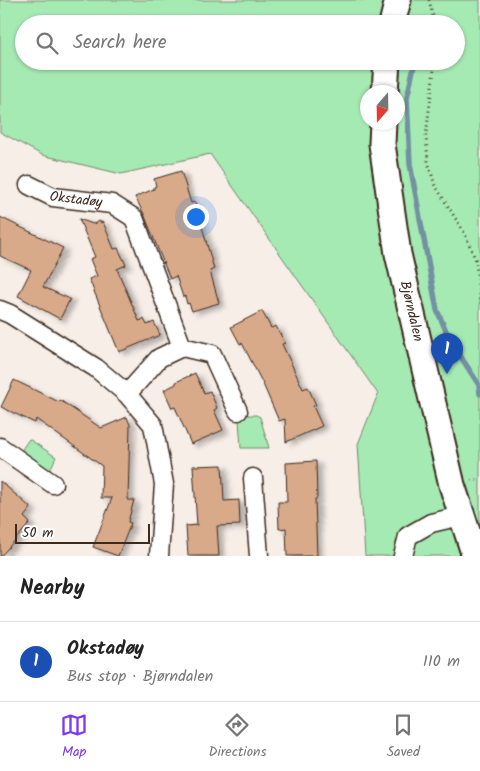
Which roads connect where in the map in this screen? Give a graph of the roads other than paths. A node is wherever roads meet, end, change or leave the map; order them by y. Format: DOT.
graph roads {
  1 [pos="398,0"];
  2 [pos="394,15"];
  3 [pos="386,70"];
  4 [pos="385,85"];
  5 [pos="383,130"];
  6 [pos="30,185"];
  7 [pos="0,310"];
  8 [pos="182,347"];
  9 [pos="127,394"];
  10 [pos="238,411"];
  11 [pos="0,447"];
  12 [pos="253,478"];
  13 [pos="53,484"];
  14 [pos="461,516"];
  15 [pos="159,556"];
  16 [pos="259,556"];
  17 [pos="403,556"];
  18 [pos="476,556"];
  1 -- 2 [label="main road"];
  3 -- 4 [label="main road"];
  5 -- 14 [label="main road, Bjørndalen"];
  6 -- 8 [label="street, Okstadøy"];
  7 -- 9 [label="street"];
  8 -- 9 [label="street"];
  8 -- 10 [label="street"];
  9 -- 15 [label="street"];
  11 -- 13 [label="street"];
  12 -- 16 [label="street"];
  14 -- 17 [label="street"];
  14 -- 18 [label="main road, Bjørndalen"];
}
